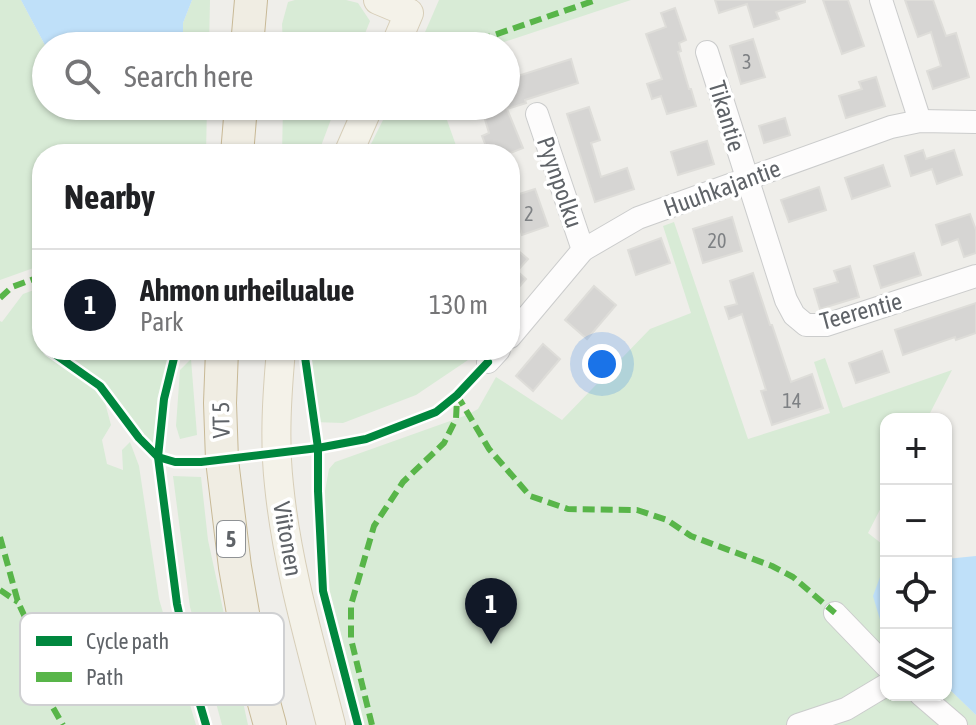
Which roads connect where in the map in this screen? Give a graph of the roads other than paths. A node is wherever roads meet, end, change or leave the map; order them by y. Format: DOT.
graph roads {
  1 [pos="251,0"];
  2 [pos="378,0"];
  3 [pos="881,0"];
  4 [pos="412,7"];
  5 [pos="248,32"];
  6 [pos="401,32"];
  7 [pos="707,52"];
  8 [pos="537,114"];
  9 [pos="240,120"];
  10 [pos="363,120"];
  11 [pos="920,121"];
  12 [pos="976,122"];
  13 [pos="238,144"];
  14 [pos="352,144"];
  15 [pos="747,179"];
  16 [pos="583,250"];
  17 [pos="976,276"];
  18 [pos="520,325"];
  19 [pos="222,360"];
  20 [pos="280,360"];
  21 [pos="243,613"];
  22 [pos="835,613"];
  23 [pos="880,660"];
  24 [pos="880,689"];
  25 [pos="928,701"];
  26 [pos="265,705"];
  27 [pos="270,725"];
  28 [pos="331,725"];
  29 [pos="798,725"];
  30 [pos="956,725"];
  1 -- 5 [label="highway"];
  2 -- 4 [label="main road"];
  3 -- 11 [label="street"];
  4 -- 6 [label="main road"];
  7 -- 15 [label="street, Tikantie"];
  8 -- 16 [label="street, Pyynpolku"];
  9 -- 13 [label="highway"];
  10 -- 14 [label="main road"];
  11 -- 12 [label="street, Huuhkajantie"];
  11 -- 15 [label="street, Huuhkajantie"];
  15 -- 16 [label="street, Huuhkajantie"];
  15 -- 17 [label="street, Teerentie"];
  16 -- 18 [label="street, Huuhkajantie"];
  19 -- 21 [label="highway, VT 5 / 5"];
  20 -- 28 [label="main road, Viitonen"];
  22 -- 23 [label="street"];
  24 -- 29 [label="street"];
  25 -- 30 [label="street"];
  26 -- 27 [label="highway, VT 5 / 5"];
}
